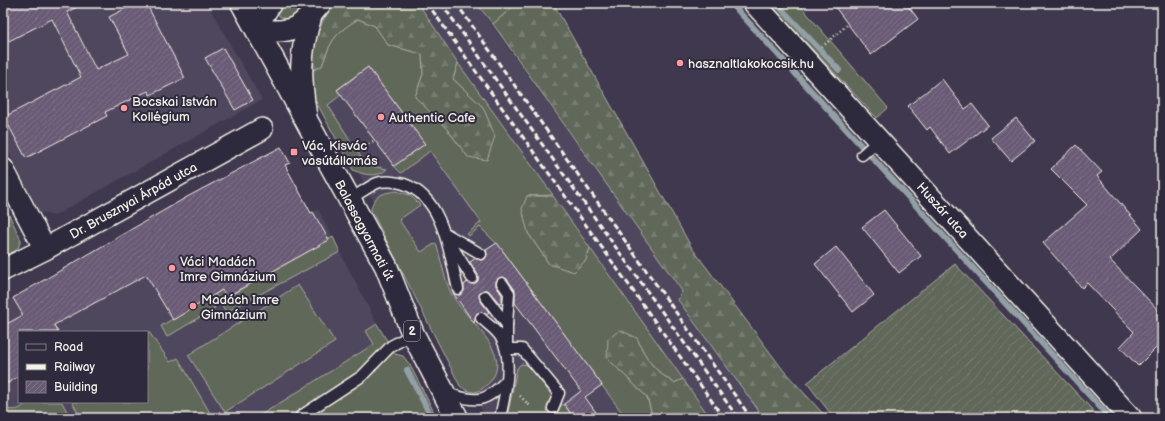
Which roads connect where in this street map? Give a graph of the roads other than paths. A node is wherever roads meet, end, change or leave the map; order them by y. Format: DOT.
graph roads {
  1 [pos="242,3"];
  2 [pos="271,3"];
  3 [pos="754,3"];
  4 [pos="316,10"];
  5 [pos="258,30"];
  6 [pos="307,123"];
  7 [pos="262,129"];
  8 [pos="875,144"];
  9 [pos="862,155"];
  10 [pos="4,174"];
  11 [pos="350,199"];
  12 [pos="443,231"];
  13 [pos="45,249"];
  14 [pos="481,254"];
  15 [pos="3,270"];
  16 [pos="472,278"];
  17 [pos="502,284"];
  18 [pos="458,289"];
  19 [pos="485,296"];
  20 [pos="481,318"];
  21 [pos="507,325"];
  22 [pos="413,334"];
  23 [pos="507,349"];
  24 [pos="506,381"];
  25 [pos="445,393"];
  26 [pos="553,408"];
  27 [pos="301,416"];
  28 [pos="457,418"];
  29 [pos="500,418"];
  30 [pos="1131,418"];
  1 -- 5 [label="main road, Balassagyarmati út / 2"];
  2 -- 5 [label="street"];
  3 -- 8 [label="street, Huszár utca"];
  4 -- 5 [label="street"];
  4 -- 6 [label="street"];
  5 -- 6 [label="main road, Balassagyarmati út / 2"];
  6 -- 11 [label="main road, Balassagyarmati út / 2"];
  7 -- 13 [label="street, Dr. Brusznyai Árpád utca"];
  8 -- 9 [label="lane"];
  8 -- 30 [label="street, Huszár utca"];
  10 -- 13 [label="street"];
  11 -- 12 [label="lane"];
  11 -- 22 [label="main road, Balassagyarmati út / 2"];
  12 -- 14 [label="lane"];
  12 -- 16 [label="lane"];
  12 -- 18 [label="lane"];
  13 -- 15 [label="street, Dr. Brusznyai Árpád utca"];
  17 -- 21 [label="lane"];
  19 -- 21 [label="lane"];
  20 -- 23 [label="lane"];
  21 -- 23 [label="lane"];
  22 -- 25 [label="main road, Balassagyarmati út / 2"];
  22 -- 27 [label="lane"];
  23 -- 24 [label="lane"];
  23 -- 26 [label="lane"];
  24 -- 25 [label="lane"];
  24 -- 29 [label="lane"];
  25 -- 28 [label="main road, Balassagyarmati út / 2"];
}
